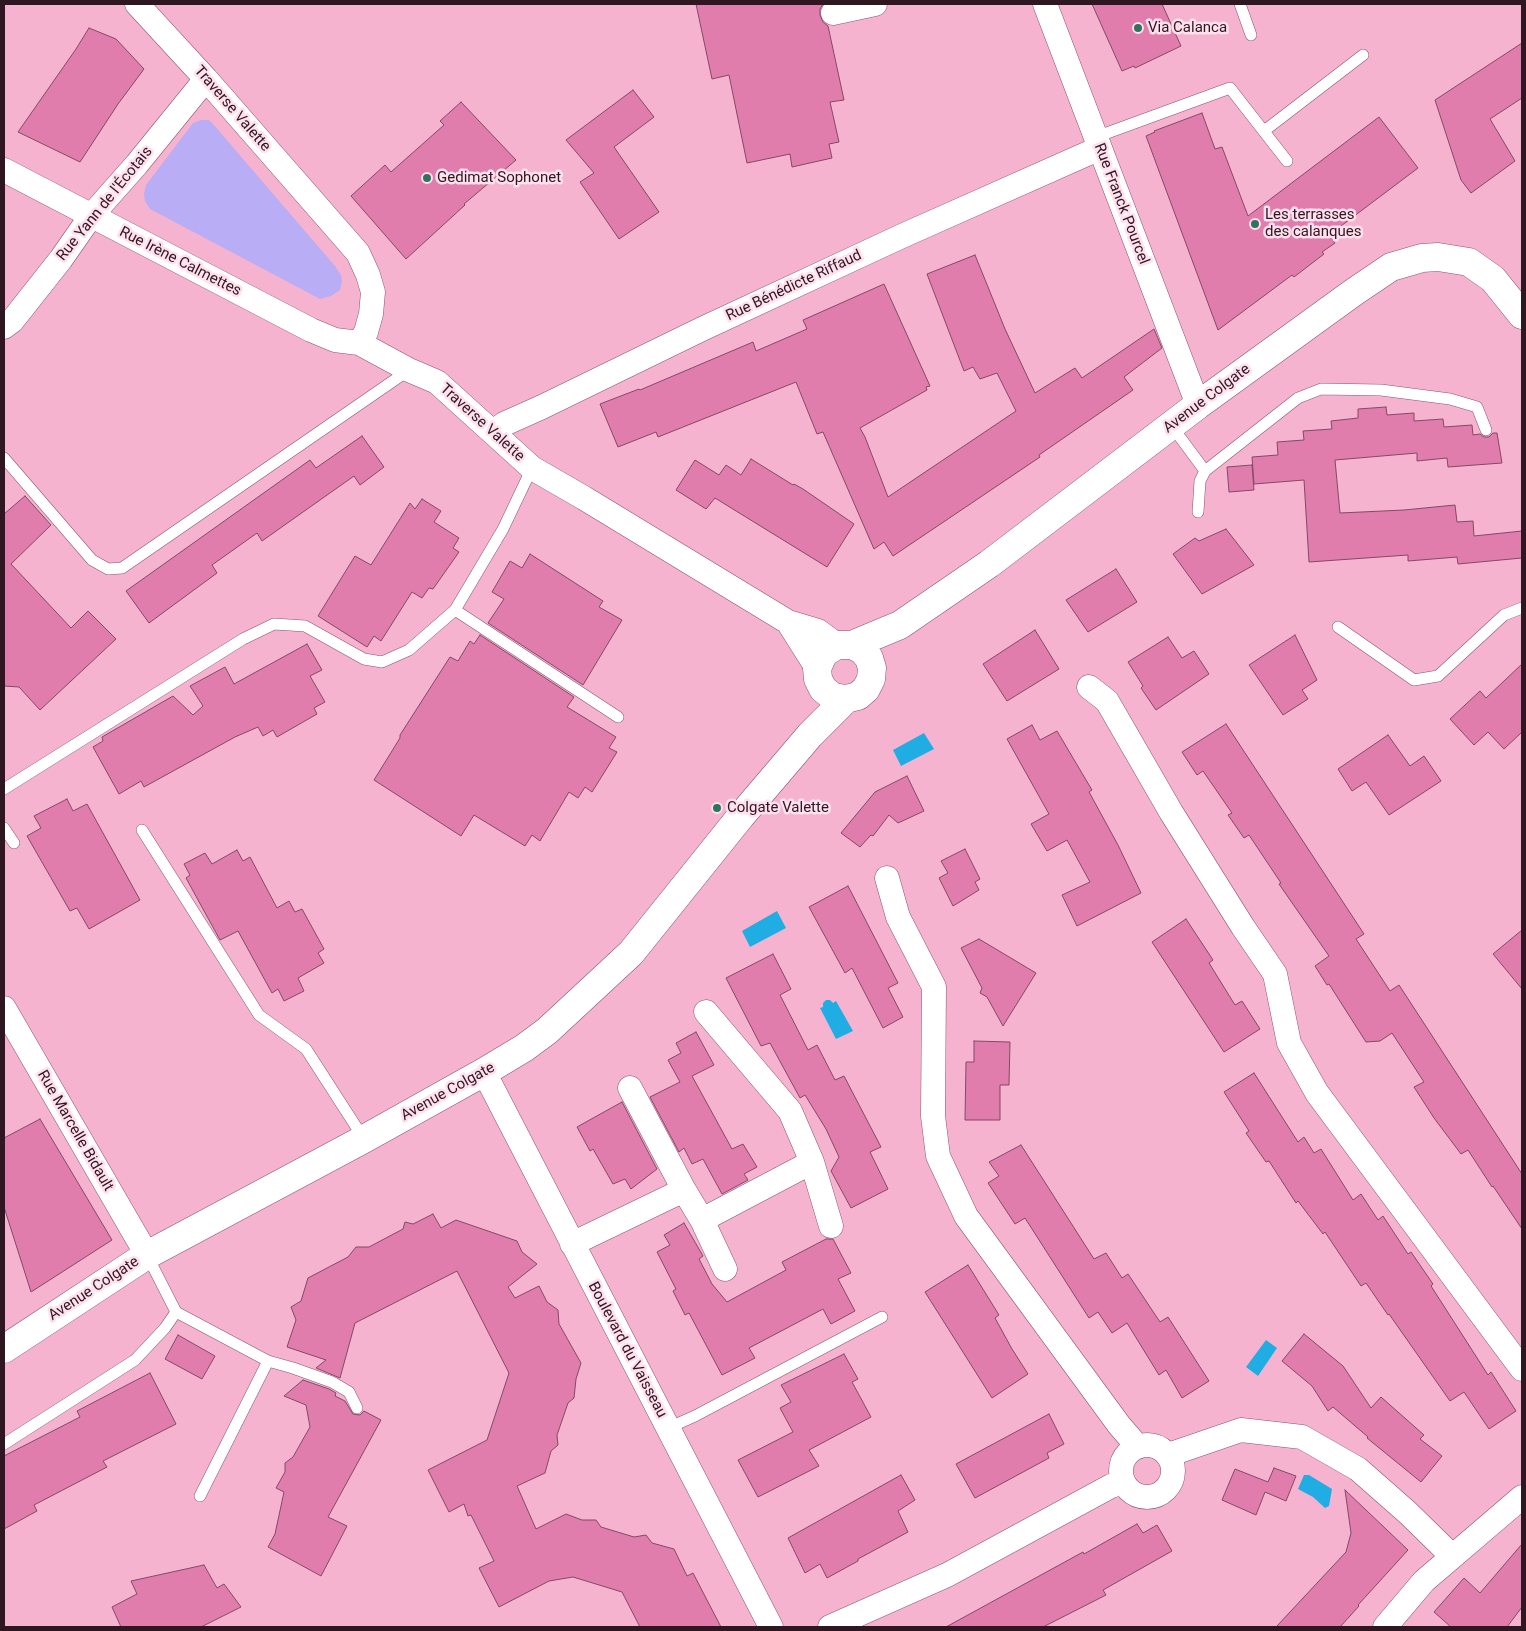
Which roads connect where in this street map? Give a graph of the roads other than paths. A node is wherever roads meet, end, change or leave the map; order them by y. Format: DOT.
graph roads {
  1 [pos="137,4"];
  2 [pos="874,4"];
  3 [pos="1045,4"];
  4 [pos="1240,4"];
  5 [pos="834,13"];
  6 [pos="1252,35"];
  7 [pos="1363,55"];
  8 [pos="206,79"];
  9 [pos="1264,131"];
  10 [pos="1098,143"];
  11 [pos="1287,161"];
  12 [pos="4,170"];
  13 [pos="92,216"];
  14 [pos="1522,315"];
  15 [pos="4,327"];
  16 [pos="359,343"];
  17 [pos="409,370"];
  18 [pos="1198,405"];
  19 [pos="1172,425"];
  20 [pos="1486,430"];
  21 [pos="493,432"];
  22 [pos="4,458"];
  23 [pos="532,468"];
  24 [pos="1205,471"];
  25 [pos="1198,512"];
  26 [pos="1522,608"];
  27 [pos="455,610"];
  28 [pos="788,622"];
  29 [pos="900,625"];
  30 [pos="1338,627"];
  31 [pos="844,645"];
  32 [pos="872,668"];
  33 [pos="829,685"];
  34 [pos="1089,687"];
  35 [pos="618,717"];
  36 [pos="4,790"];
  37 [pos="4,828"];
  38 [pos="142,830"];
  39 [pos="14,843"];
  40 [pos="888,878"];
  41 [pos="4,1008"];
  42 [pos="706,1012"];
  43 [pos="484,1072"];
  44 [pos="630,1088"];
  45 [pos="364,1138"];
  46 [pos="812,1162"];
  47 [pos="684,1190"];
  48 [pos="702,1220"];
  49 [pos="831,1226"];
  50 [pos="572,1244"];
  51 [pos="147,1255"];
  52 [pos="725,1269"];
  53 [pos="176,1312"];
  54 [pos="882,1317"];
  55 [pos="4,1349"];
  56 [pos="268,1361"];
  57 [pos="1522,1369"];
  58 [pos="357,1408"];
  59 [pos="668,1428"];
  60 [pos="4,1444"];
  61 [pos="1138,1447"];
  62 [pos="1168,1455"];
  63 [pos="1123,1482"];
  64 [pos="200,1496"];
  65 [pos="1522,1497"];
  66 [pos="1452,1556"];
  67 [pos="771,1627"];
  68 [pos="830,1627"];
  69 [pos="1385,1627"];
  1 -- 8 [label="street, Traverse Valette"];
  2 -- 5 [label="street"];
  3 -- 10 [label="street, Rue Franck Pourcel"];
  4 -- 6 [label="lane"];
  7 -- 9 [label="lane"];
  8 -- 13 [label="street, Rue Yann de l'Écotais"];
  8 -- 16 [label="street, Traverse Valette"];
  9 -- 10 [label="lane"];
  9 -- 11 [label="lane"];
  10 -- 18 [label="street, Rue Franck Pourcel"];
  10 -- 21 [label="street, Rue Bénédicte Riffaud"];
  12 -- 13 [label="street, Rue Irène Calmettes"];
  13 -- 15 [label="street, Rue Yann de l'Écotais"];
  13 -- 16 [label="street, Rue Irène Calmettes"];
  14 -- 18 [label="street, Avenue Colgate"];
  16 -- 17 [label="street, Traverse Valette"];
  17 -- 21 [label="street, Traverse Valette"];
  17 -- 22 [label="lane"];
  18 -- 19 [label="street, Avenue Colgate"];
  19 -- 24 [label="lane"];
  19 -- 29 [label="street, Avenue Colgate"];
  20 -- 24 [label="lane"];
  21 -- 23 [label="street, Traverse Valette"];
  23 -- 27 [label="lane"];
  23 -- 28 [label="street, Traverse Valette"];
  24 -- 25 [label="lane"];
  26 -- 30 [label="lane"];
  27 -- 35 [label="lane"];
  27 -- 36 [label="lane"];
  28 -- 31 [label="street, Traverse Valette"];
  28 -- 33 [label="street, Traverse Valette"];
  29 -- 31 [label="street, Avenue Colgate"];
  29 -- 32 [label="street, Avenue Colgate"];
  31 -- 32 [label="street"];
  31 -- 33 [label="street, Avenue Colgate"];
  32 -- 33 [label="street, Avenue Colgate"];
  33 -- 43 [label="street, Avenue Colgate"];
  34 -- 57 [label="street"];
  37 -- 39 [label="lane"];
  38 -- 45 [label="lane"];
  40 -- 61 [label="street"];
  41 -- 51 [label="street, Rue Marcelle Bidault"];
  42 -- 46 [label="street"];
  43 -- 45 [label="street, Avenue Colgate"];
  43 -- 50 [label="street, Boulevard du Vaisseau"];
  44 -- 47 [label="street"];
  45 -- 51 [label="street, Avenue Colgate"];
  46 -- 48 [label="street"];
  46 -- 49 [label="street"];
  47 -- 48 [label="street"];
  47 -- 50 [label="street"];
  48 -- 52 [label="street"];
  50 -- 59 [label="street, Boulevard du Vaisseau"];
  51 -- 53 [label="lane"];
  51 -- 55 [label="street, Avenue Colgate"];
  53 -- 56 [label="lane"];
  53 -- 60 [label="lane"];
  54 -- 59 [label="lane"];
  56 -- 58 [label="lane"];
  56 -- 64 [label="lane"];
  59 -- 67 [label="street, Boulevard du Vaisseau"];
  61 -- 62 [label="street"];
  61 -- 63 [label="street"];
  62 -- 63 [label="street"];
  62 -- 66 [label="street"];
  63 -- 68 [label="street"];
  65 -- 66 [label="street"];
  66 -- 69 [label="street"];
}
